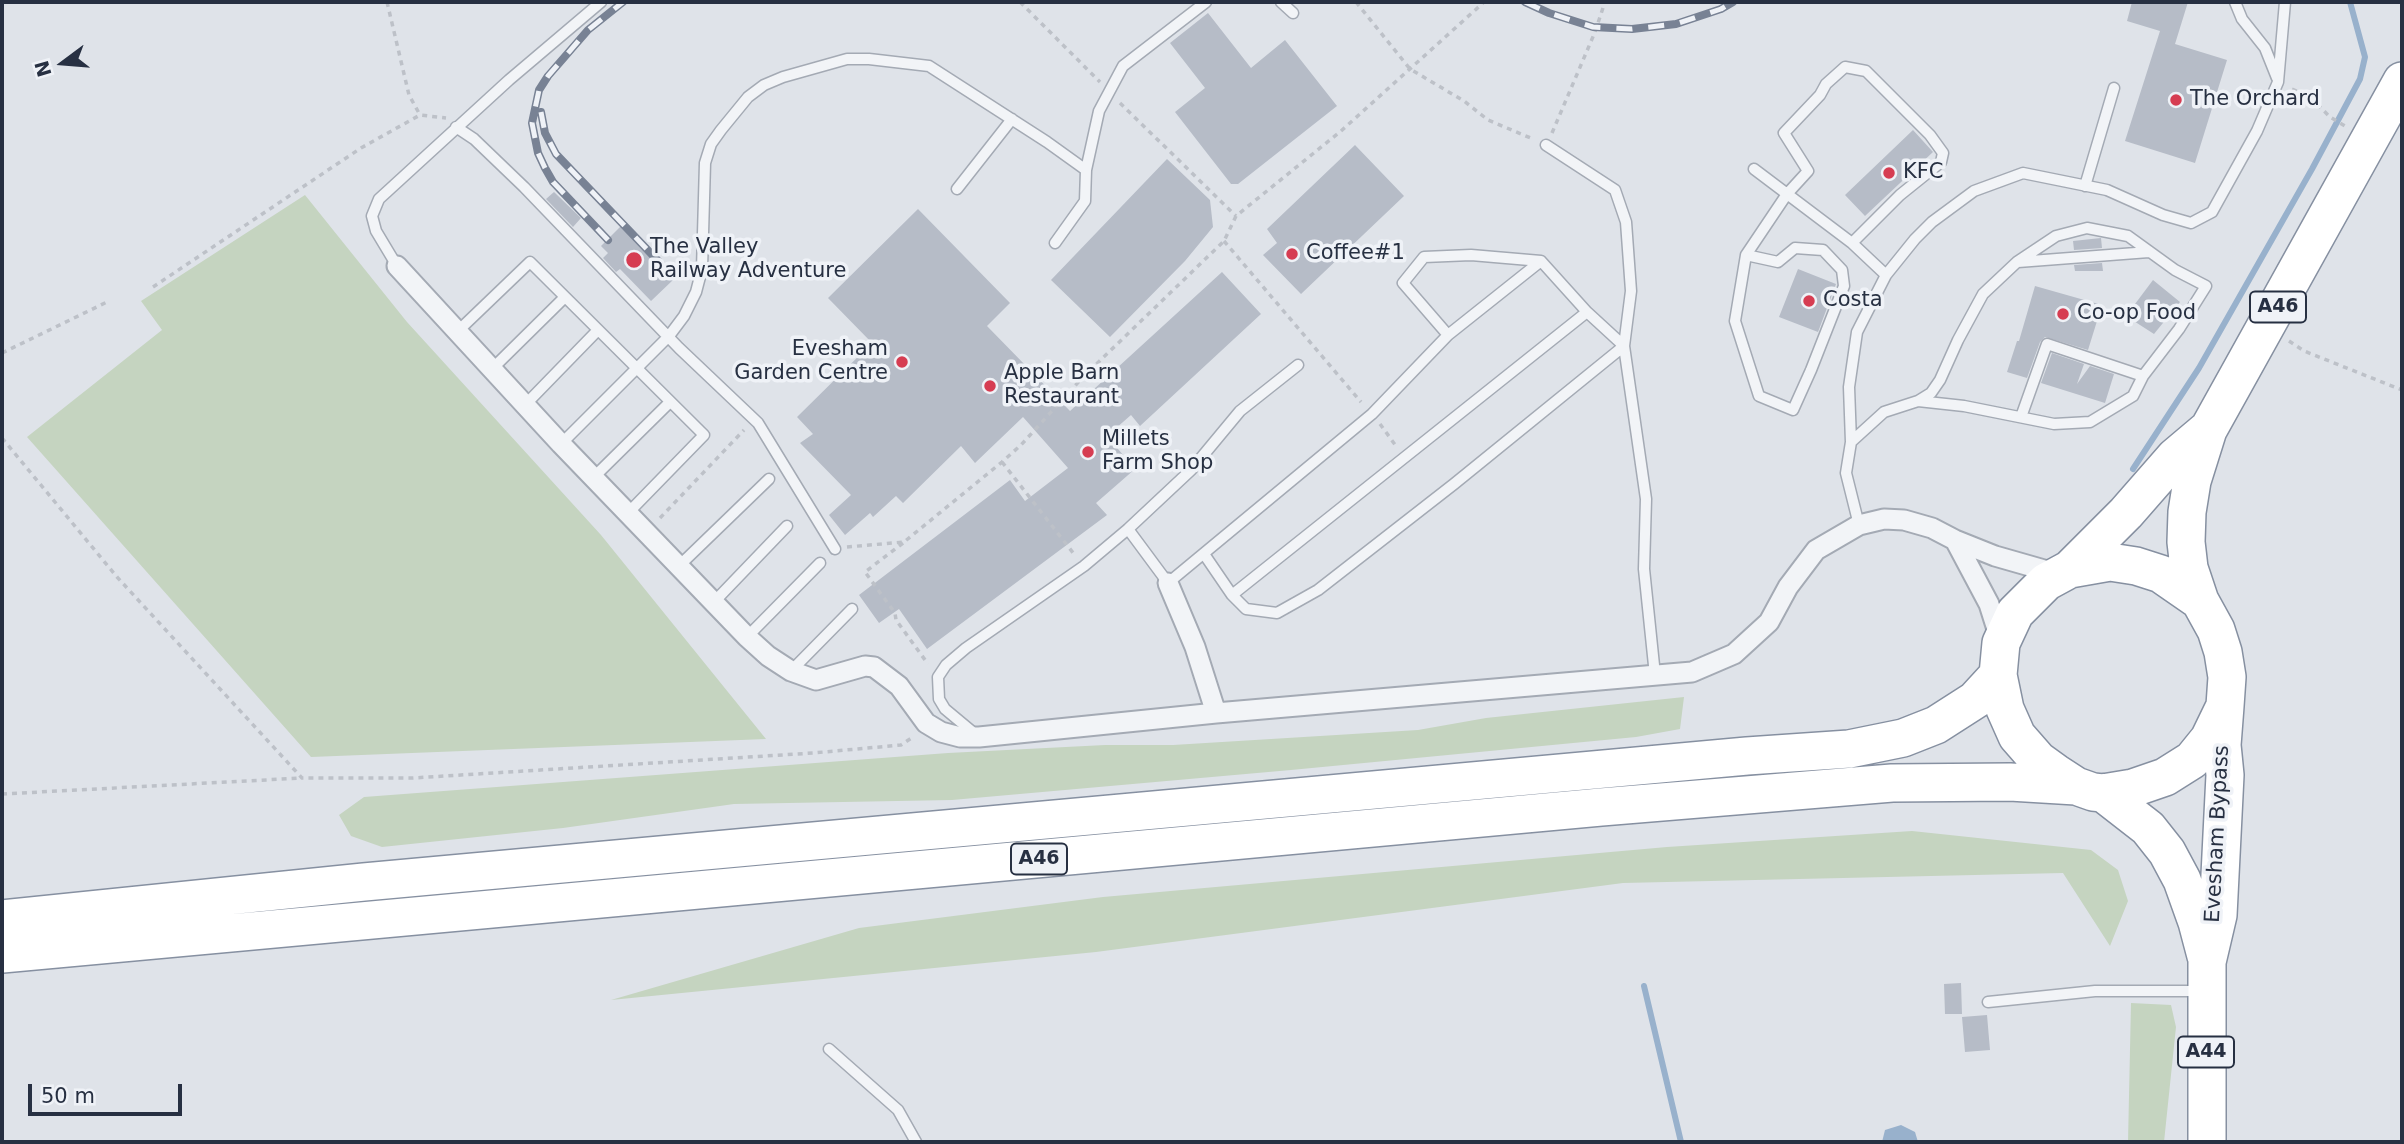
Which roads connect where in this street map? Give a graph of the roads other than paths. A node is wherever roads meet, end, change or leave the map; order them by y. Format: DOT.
graph roads {
  1 [pos="601,2"];
  2 [pos="1206,2"];
  3 [pos="1281,2"];
  4 [pos="2235,2"];
  5 [pos="2284,2"];
  6 [pos="1293,13"];
  7 [pos="2278,82"];
  8 [pos="2402,82"];
  9 [pos="2114,88"];
  10 [pos="1012,119"];
  11 [pos="456,127"];
  12 [pos="1546,145"];
  13 [pos="1754,169"];
  14 [pos="1086,170"];
  15 [pos="2085,186"];
  16 [pos="957,189"];
  17 [pos="1787,194"];
  18 [pos="1055,243"];
  19 [pos="1852,243"];
  20 [pos="2150,251"];
  21 [pos="1746,256"];
  22 [pos="1541,261"];
  23 [pos="2017,262"];
  24 [pos="397,266"];
  25 [pos="1886,275"];
  26 [pos="565,297"];
  27 [pos="1587,312"];
  28 [pos="598,330"];
  29 [pos="457,332"];
  30 [pos="1448,335"];
  31 [pos="669,336"];
  32 [pos="1624,346"];
  33 [pos="1298,365"];
  34 [pos="636,368"];
  35 [pos="492,369"];
  36 [pos="2143,376"];
  37 [pos="2236,380"];
  38 [pos="1918,401"];
  39 [pos="670,402"];
  40 [pos="525,404"];
  41 [pos="2021,417"];
  42 [pos="2208,430"];
  43 [pos="1851,442"];
  44 [pos="561,444"];
  45 [pos="594,477"];
  46 [pos="769,479"];
  47 [pos="629,512"];
  48 [pos="1859,525"];
  49 [pos="788,526"];
  50 [pos="1128,530"];
  51 [pos="1955,540"];
  52 [pos="835,549"];
  53 [pos="1204,554"];
  54 [pos="820,564"];
  55 [pos="680,565"];
  56 [pos="2065,572"];
  57 [pos="1168,583"];
  58 [pos="1232,595"];
  59 [pos="2200,601"];
  60 [pos="714,602"];
  61 [pos="852,609"];
  62 [pos="747,637"];
  63 [pos="2000,659"];
  64 [pos="791,671"];
  65 [pos="1655,675"];
  66 [pos="2225,706"];
  67 [pos="1216,713"];
  68 [pos="979,737"];
  69 [pos="2225,775"];
  70 [pos="2090,790"];
  71 [pos="2,919"];
  72 [pos="2,954"];
  73 [pos="2207,976"];
  74 [pos="1988,1002"];
  75 [pos="829,1049"];
  76 [pos="916,1142"];
  77 [pos="2207,1142"];
  1 -- 11 [label="lane"];
  2 -- 14 [label="lane"];
  3 -- 6 [label="lane"];
  4 -- 7 [label="lane"];
  5 -- 7 [label="lane"];
  7 -- 15 [label="lane"];
  8 -- 37 [label="highway, A46"];
  9 -- 15 [label="lane"];
  10 -- 14 [label="lane"];
  10 -- 16 [label="lane"];
  10 -- 31 [label="lane"];
  11 -- 24 [label="lane"];
  11 -- 31 [label="lane"];
  12 -- 32 [label="lane"];
  13 -- 17 [label="lane"];
  14 -- 18 [label="lane"];
  15 -- 25 [label="lane"];
  17 -- 19 [label="lane"];
  17 -- 19 [label="lane"];
  17 -- 21 [label="lane"];
  19 -- 25 [label="lane"];
  20 -- 23 [label="lane"];
  20 -- 23 [label="lane"];
  20 -- 36 [label="lane"];
  21 -- 21 [label="lane"];
  22 -- 27 [label="lane"];
  22 -- 30 [label="lane"];
  22 -- 30 [label="lane"];
  23 -- 38 [label="lane"];
  24 -- 29 [label="street"];
  25 -- 43 [label="lane"];
  26 -- 28 [label="lane"];
  26 -- 29 [label="lane"];
  26 -- 35 [label="lane"];
  27 -- 32 [label="lane"];
  27 -- 58 [label="lane"];
  28 -- 34 [label="lane"];
  28 -- 40 [label="lane"];
  29 -- 35 [label="street"];
  30 -- 53 [label="lane"];
  31 -- 34 [label="lane"];
  31 -- 52 [label="lane"];
  32 -- 58 [label="lane"];
  32 -- 65 [label="lane"];
  33 -- 50 [label="lane"];
  34 -- 39 [label="lane"];
  34 -- 44 [label="lane"];
  35 -- 40 [label="street"];
  36 -- 41 [label="lane"];
  36 -- 41 [label="lane"];
  37 -- 42 [label="highway, A46"];
  37 -- 69 [label="highway"];
  38 -- 41 [label="lane"];
  38 -- 43 [label="lane"];
  39 -- 45 [label="lane"];
  39 -- 47 [label="lane"];
  40 -- 44 [label="street"];
  42 -- 56 [label="highway, A46"];
  42 -- 59 [label="highway, A46"];
  43 -- 48 [label="lane"];
  44 -- 45 [label="street"];
  45 -- 47 [label="street"];
  46 -- 55 [label="lane"];
  47 -- 55 [label="street"];
  48 -- 51 [label="street"];
  48 -- 65 [label="street"];
  49 -- 60 [label="lane"];
  50 -- 57 [label="lane"];
  50 -- 68 [label="lane"];
  51 -- 56 [label="street"];
  51 -- 63 [label="street"];
  53 -- 57 [label="lane"];
  53 -- 58 [label="lane"];
  54 -- 62 [label="lane"];
  55 -- 60 [label="street"];
  56 -- 59 [label="highway"];
  56 -- 63 [label="highway"];
  57 -- 67 [label="street"];
  59 -- 66 [label="highway"];
  60 -- 62 [label="street"];
  61 -- 64 [label="lane"];
  62 -- 64 [label="street"];
  63 -- 70 [label="highway"];
  63 -- 71 [label="highway, A46"];
  64 -- 68 [label="street"];
  65 -- 67 [label="street"];
  66 -- 69 [label="highway, Evesham Bypass / A44"];
  66 -- 70 [label="highway"];
  67 -- 68 [label="street"];
  69 -- 73 [label="highway, Evesham Bypass / A44"];
  70 -- 72 [label="highway, A46"];
  70 -- 73 [label="highway, Evesham Bypass / A44"];
  73 -- 74 [label="lane"];
  73 -- 77 [label="highway, Evesham Bypass / A44"];
  75 -- 76 [label="lane"];
}
